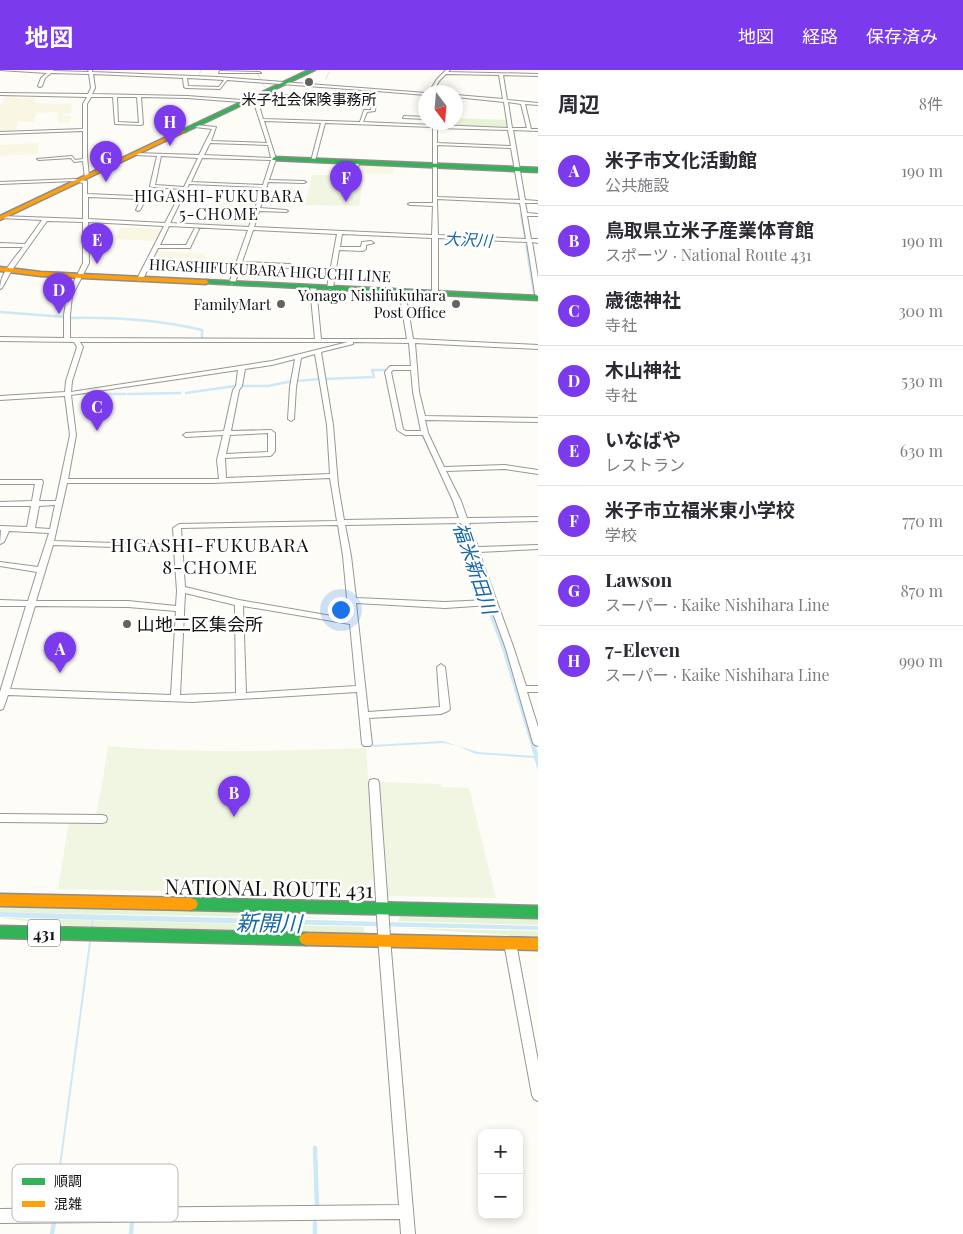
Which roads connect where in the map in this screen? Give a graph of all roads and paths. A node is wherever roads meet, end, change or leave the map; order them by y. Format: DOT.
graph roads {
  1 [pos="0,70"];
  2 [pos="51,70"];
  3 [pos="313,70"];
  4 [pos="448,70"];
  5 [pos="90,71"];
  6 [pos="220,71"];
  7 [pos="145,72"];
  8 [pos="444,73"];
  9 [pos="502,74"];
  10 [pos="538,75"];
  11 [pos="162,76"];
  12 [pos="184,76"];
  13 [pos="218,78"];
  14 [pos="226,79"];
  15 [pos="284,84"];
  16 [pos="436,85"];
  17 [pos="40,86"];
  18 [pos="267,88"];
  19 [pos="376,92"];
  20 [pos="0,94"];
  21 [pos="418,94"];
  22 [pos="88,96"];
  23 [pos="115,96"];
  24 [pos="139,96"];
  25 [pos="159,96"];
  26 [pos="463,97"];
  27 [pos="310,100"];
  28 [pos="249,101"];
  29 [pos="506,101"];
  30 [pos="523,102"];
  31 [pos="538,104"];
  32 [pos="418,119"];
  33 [pos="262,120"];
  34 [pos="323,123"];
  35 [pos="418,123"];
  36 [pos="361,124"];
  37 [pos="196,126"];
  38 [pos="463,126"];
  39 [pos="510,129"];
  40 [pos="85,130"];
  41 [pos="435,130"];
  42 [pos="529,130"];
  43 [pos="538,130"];
  44 [pos="0,133"];
  45 [pos="208,142"];
  46 [pos="245,144"];
  47 [pos="269,144"];
  48 [pos="435,144"];
  49 [pos="513,147"];
  50 [pos="137,154"];
  51 [pos="159,155"];
  52 [pos="201,156"];
  53 [pos="239,158"];
  54 [pos="39,159"];
  55 [pos="274,159"];
  56 [pos="85,160"];
  57 [pos="313,161"];
  58 [pos="435,165"];
  59 [pos="517,169"];
  60 [pos="538,170"];
  61 [pos="84,179"];
  62 [pos="304,182"];
  63 [pos="0,183"];
  64 [pos="188,183"];
  65 [pos="266,183"];
  66 [pos="184,188"];
  67 [pos="85,195"];
  68 [pos="144,198"];
  69 [pos="435,198"];
  70 [pos="178,199"];
  71 [pos="522,201"];
  72 [pos="538,202"];
  73 [pos="410,204"];
  74 [pos="435,205"];
  75 [pos="257,209"];
  76 [pos="138,210"];
  77 [pos="286,211"];
  78 [pos="524,214"];
  79 [pos="538,215"];
  80 [pos="0,218"];
  81 [pos="45,220"];
  82 [pos="86,222"];
  83 [pos="99,222"];
  84 [pos="165,226"];
  85 [pos="197,229"];
  86 [pos="250,230"];
  87 [pos="340,233"];
  88 [pos="435,237"];
  89 [pos="529,242"];
  90 [pos="538,242"];
  91 [pos="371,243"];
  92 [pos="0,245"];
  93 [pos="26,246"];
  94 [pos="156,246"];
  95 [pos="337,248"];
  96 [pos="239,263"];
  97 [pos="147,265"];
  98 [pos="290,266"];
  99 [pos="189,267"];
  100 [pos="4,269"];
  101 [pos="82,276"];
  102 [pos="140,279"];
  103 [pos="232,283"];
  104 [pos="0,287"];
  105 [pos="314,287"];
  106 [pos="330,288"];
  107 [pos="402,291"];
  108 [pos="435,293"];
  109 [pos="538,294"];
  110 [pos="538,298"];
  111 [pos="0,339"];
  112 [pos="67,339"];
  113 [pos="76,339"];
  114 [pos="318,340"];
  115 [pos="364,340"];
  116 [pos="411,341"];
  117 [pos="538,347"];
  118 [pos="318,352"];
  119 [pos="298,357"];
  120 [pos="242,367"];
  121 [pos="415,368"];
  122 [pos="68,394"];
  123 [pos="0,398"];
  124 [pos="422,418"];
  125 [pos="291,419"];
  126 [pos="538,420"];
  127 [pos="227,432"];
  128 [pos="422,433"];
  129 [pos="186,435"];
  130 [pos="222,456"];
  131 [pos="442,469"];
  132 [pos="538,472"];
  133 [pos="333,476"];
  134 [pos="223,480"];
  135 [pos="64,481"];
  136 [pos="0,482"];
  137 [pos="35,503"];
  138 [pos="59,503"];
  139 [pos="0,504"];
  140 [pos="538,519"];
  141 [pos="461,520"];
  142 [pos="342,522"];
  143 [pos="3,528"];
  144 [pos="31,529"];
  145 [pos="53,531"];
  146 [pos="0,542"];
  147 [pos="49,543"];
  148 [pos="179,547"];
  149 [pos="538,547"];
  150 [pos="473,550"];
  151 [pos="0,564"];
  152 [pos="40,570"];
  153 [pos="181,589"];
  154 [pos="351,600"];
  155 [pos="0,603"];
  156 [pos="30,603"];
  157 [pos="239,603"];
  158 [pos="489,603"];
  159 [pos="180,609"];
  160 [pos="353,622"];
  161 [pos="441,667"];
  162 [pos="362,689"];
  163 [pos="522,689"];
  164 [pos="538,689"];
  165 [pos="5,692"];
  166 [pos="241,695"];
  167 [pos="175,698"];
  168 [pos="0,707"];
  169 [pos="366,715"];
  170 [pos="538,743"];
  171 [pos="368,744"];
  172 [pos="374,783"];
  173 [pos="0,818"];
  174 [pos="102,819"];
  175 [pos="0,900"];
  176 [pos="382,910"];
  177 [pos="538,912"];
  178 [pos="0,932"];
  179 [pos="384,938"];
  180 [pos="510,943"];
  181 [pos="538,944"];
  182 [pos="538,1095"];
  183 [pos="407,1212"];
  184 [pos="178,1214"];
  185 [pos="408,1234"];
  1 -- 2 [label="street"];
  2 -- 5 [label="street"];
  2 -- 17 [label="street"];
  3 -- 15 [label="main road"];
  4 -- 8 [label="street"];
  5 -- 7 [label="street"];
  5 -- 22 [label="street"];
  6 -- 13 [label="street"];
  6 -- 18 [label="street"];
  7 -- 11 [label="street"];
  8 -- 9 [label="street"];
  8 -- 16 [label="street"];
  9 -- 10 [label="street"];
  9 -- 29 [label="street"];
  11 -- 12 [label="street"];
  11 -- 25 [label="street"];
  12 -- 13 [label="street"];
  12 -- 14 [label="street"];
  13 -- 14 [label="street"];
  14 -- 18 [label="street"];
  15 -- 18 [label="main road"];
  15 -- 19 [label="street"];
  18 -- 27 [label="street"];
  18 -- 28 [label="main road"];
  19 -- 21 [label="street"];
  19 -- 36 [label="street"];
  20 -- 22 [label="street"];
  22 -- 23 [label="street"];
  22 -- 40 [label="street"];
  23 -- 24 [label="street"];
  23 -- 24 [label="street"];
  24 -- 25 [label="street"];
  25 -- 28 [label="street"];
  26 -- 29 [label="street"];
  28 -- 33 [label="street"];
  28 -- 37 [label="main road"];
  29 -- 30 [label="street"];
  29 -- 39 [label="street"];
  30 -- 31 [label="street"];
  30 -- 42 [label="street"];
  32 -- 35 [label="street"];
  33 -- 34 [label="street"];
  33 -- 47 [label="street"];
  34 -- 36 [label="street"];
  34 -- 57 [label="street"];
  35 -- 36 [label="street"];
  37 -- 45 [label="street"];
  37 -- 50 [label="main road"];
  38 -- 39 [label="street"];
  39 -- 42 [label="street"];
  39 -- 49 [label="street"];
  40 -- 44 [label="street"];
  40 -- 56 [label="street"];
  41 -- 48 [label="street"];
  42 -- 43 [label="street"];
  45 -- 46 [label="street"];
  45 -- 52 [label="street"];
  46 -- 47 [label="street"];
  46 -- 53 [label="street"];
  47 -- 55 [label="street"];
  48 -- 49 [label="street"];
  48 -- 58 [label="street"];
  49 -- 59 [label="street"];
  50 -- 51 [label="street"];
  50 -- 61 [label="main road"];
  51 -- 52 [label="street"];
  51 -- 66 [label="street"];
  52 -- 53 [label="street"];
  52 -- 64 [label="street"];
  53 -- 55 [label="street"];
  54 -- 56 [label="street"];
  55 -- 57 [label="main road"];
  55 -- 65 [label="street"];
  56 -- 61 [label="street"];
  57 -- 58 [label="main road"];
  58 -- 59 [label="main road"];
  58 -- 69 [label="street"];
  59 -- 60 [label="main road"];
  59 -- 71 [label="street"];
  61 -- 63 [label="street"];
  61 -- 67 [label="street"];
  61 -- 80 [label="main road"];
  62 -- 65 [label="street"];
  64 -- 65 [label="street"];
  64 -- 66 [label="street"];
  65 -- 75 [label="street"];
  66 -- 70 [label="street"];
  67 -- 68 [label="street"];
  67 -- 82 [label="street"];
  68 -- 70 [label="street"];
  68 -- 76 [label="street"];
  69 -- 71 [label="street"];
  69 -- 74 [label="street"];
  70 -- 84 [label="street"];
  71 -- 72 [label="street"];
  71 -- 78 [label="street"];
  73 -- 74 [label="street"];
  74 -- 88 [label="street"];
  75 -- 77 [label="street"];
  75 -- 86 [label="street"];
  78 -- 79 [label="street"];
  78 -- 89 [label="street"];
  80 -- 81 [label="street"];
  81 -- 82 [label="street"];
  81 -- 93 [label="street"];
  82 -- 83 [label="street"];
  82 -- 101 [label="street"];
  83 -- 84 [label="street"];
  84 -- 85 [label="street"];
  84 -- 86 [label="street"];
  84 -- 94 [label="street"];
  85 -- 86 [label="street"];
  85 -- 94 [label="street"];
  86 -- 87 [label="street"];
  86 -- 96 [label="street"];
  87 -- 88 [label="street"];
  87 -- 95 [label="street"];
  88 -- 89 [label="street"];
  88 -- 108 [label="street"];
  89 -- 90 [label="street"];
  89 -- 109 [label="street"];
  91 -- 95 [label="street"];
  92 -- 93 [label="street"];
  93 -- 100 [label="street"];
  94 -- 97 [label="street"];
  95 -- 106 [label="street"];
  96 -- 98 [label="street"];
  96 -- 103 [label="street"];
  97 -- 99 [label="street"];
  97 -- 102 [label="street"];
  100 -- 101 [label="main road, HIGASHIFUKUBARA HIGUCHI LINE"];
  100 -- 104 [label="street"];
  101 -- 102 [label="main road, HIGASHIFUKUBARA HIGUCHI LINE"];
  101 -- 112 [label="street"];
  102 -- 103 [label="main road, HIGASHIFUKUBARA HIGUCHI LINE"];
  103 -- 105 [label="main road, HIGASHIFUKUBARA HIGUCHI LINE"];
  105 -- 106 [label="main road, HIGASHIFUKUBARA HIGUCHI LINE"];
  105 -- 114 [label="street"];
  106 -- 107 [label="main road, HIGASHIFUKUBARA HIGUCHI LINE"];
  107 -- 108 [label="main road, HIGASHIFUKUBARA HIGUCHI LINE"];
  107 -- 116 [label="street"];
  108 -- 110 [label="main road, HIGASHIFUKUBARA HIGUCHI LINE"];
  111 -- 112 [label="street"];
  112 -- 113 [label="street"];
  113 -- 114 [label="street"];
  113 -- 122 [label="street"];
  114 -- 115 [label="street"];
  115 -- 116 [label="street"];
  115 -- 118 [label="street"];
  116 -- 117 [label="street"];
  116 -- 121 [label="street"];
  118 -- 119 [label="street"];
  118 -- 133 [label="street"];
  119 -- 120 [label="street"];
  119 -- 125 [label="street"];
  120 -- 122 [label="street"];
  120 -- 127 [label="street"];
  121 -- 124 [label="street"];
  121 -- 128 [label="street"];
  122 -- 123 [label="street"];
  122 -- 135 [label="street"];
  124 -- 126 [label="street"];
  124 -- 128 [label="street"];
  127 -- 129 [label="street"];
  127 -- 130 [label="street"];
  127 -- 130 [label="street"];
  128 -- 131 [label="street"];
  130 -- 134 [label="street"];
  131 -- 132 [label="street"];
  131 -- 141 [label="street"];
  133 -- 134 [label="street"];
  133 -- 142 [label="street"];
  134 -- 135 [label="street"];
  135 -- 138 [label="street"];
  136 -- 137 [label="street"];
  137 -- 138 [label="street"];
  137 -- 139 [label="street"];
  137 -- 144 [label="street"];
  138 -- 145 [label="street"];
  140 -- 141 [label="street"];
  141 -- 142 [label="street"];
  141 -- 150 [label="street"];
  142 -- 148 [label="street"];
  142 -- 154 [label="street"];
  143 -- 144 [label="street"];
  143 -- 146 [label="street"];
  144 -- 145 [label="street"];
  145 -- 147 [label="street"];
  147 -- 148 [label="street"];
  147 -- 152 [label="street"];
  148 -- 153 [label="street"];
  149 -- 150 [label="street"];
  150 -- 158 [label="street"];
  151 -- 152 [label="street"];
  152 -- 156 [label="street"];
  153 -- 157 [label="street"];
  153 -- 159 [label="street"];
  154 -- 158 [label="street"];
  154 -- 160 [label="street"];
  155 -- 156 [label="street"];
  156 -- 159 [label="street"];
  156 -- 165 [label="street"];
  157 -- 160 [label="street"];
  157 -- 166 [label="street"];
  158 -- 163 [label="street"];
  159 -- 167 [label="street"];
  160 -- 162 [label="street"];
  161 -- 169 [label="street"];
  162 -- 166 [label="street"];
  162 -- 169 [label="street"];
  163 -- 164 [label="street"];
  163 -- 170 [label="street"];
  165 -- 167 [label="street"];
  165 -- 168 [label="street"];
  166 -- 167 [label="street"];
  169 -- 171 [label="street"];
  172 -- 176 [label="street"];
  173 -- 174 [label="street"];
  175 -- 176 [label="main road, NATIONAL ROUTE 431 / 431"];
  176 -- 177 [label="main road, NATIONAL ROUTE 431 / 431"];
  176 -- 179 [label="street"];
  178 -- 179 [label="main road, 431"];
  179 -- 180 [label="main road, 431"];
  179 -- 183 [label="street"];
  180 -- 181 [label="main road, 431"];
  180 -- 182 [label="street"];
  183 -- 184 [label="street"];
  183 -- 185 [label="street"];
}
